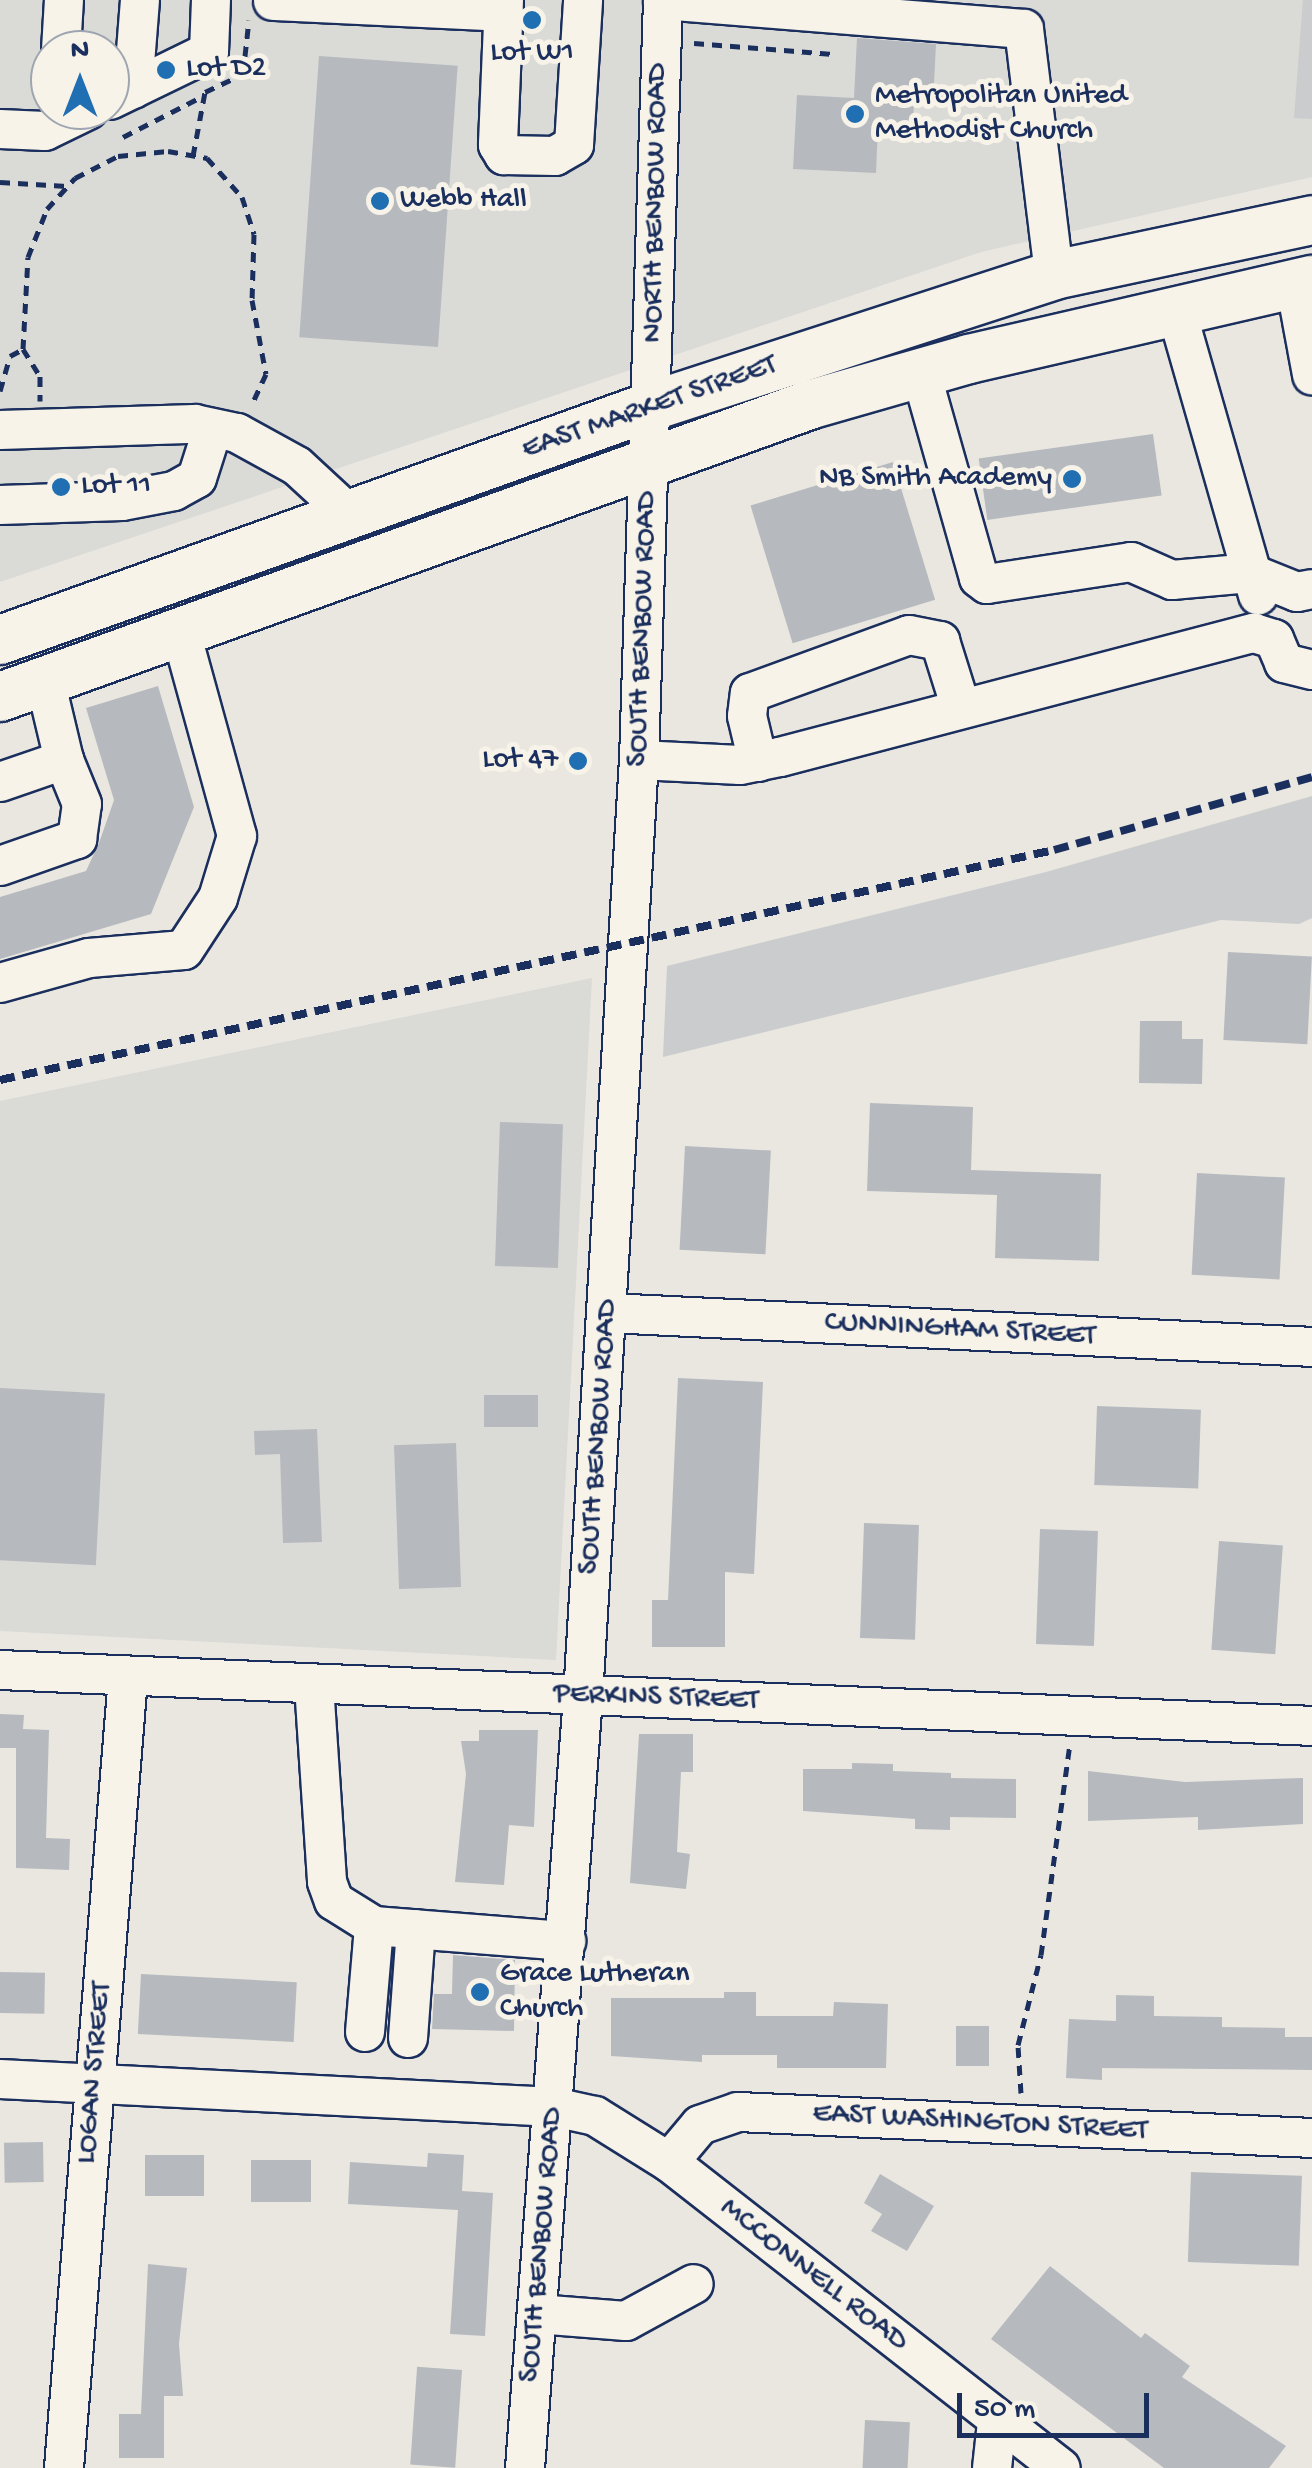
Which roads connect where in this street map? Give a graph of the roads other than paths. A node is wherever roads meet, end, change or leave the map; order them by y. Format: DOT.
graph roads {
  1 [pos="64,0"];
  2 [pos="140,0"];
  3 [pos="211,0"];
  4 [pos="274,0"];
  5 [pos="583,0"];
  6 [pos="674,1"];
  7 [pos="346,3"];
  8 [pos="504,6"];
  9 [pos="62,30"];
  10 [pos="130,52"];
  11 [pos="130,90"];
  12 [pos="30,123"];
  13 [pos="0,129"];
  14 [pos="1312,220"];
  15 [pos="1054,275"];
  16 [pos="1304,281"];
  17 [pos="1176,309"];
  18 [pos="1312,370"];
  19 [pos="921,373"];
  20 [pos="652,406"];
  21 [pos="0,430"];
  22 [pos="225,430"];
  23 [pos="650,461"];
  24 [pos="0,505"];
  25 [pos="350,514"];
  26 [pos="1250,573"];
  27 [pos="1312,589"];
  28 [pos="67,616"];
  29 [pos="181,632"];
  30 [pos="1274,639"];
  31 [pos="0,640"];
  32 [pos="0,651"];
  33 [pos="1312,670"];
  34 [pos="45,680"];
  35 [pos="0,696"];
  36 [pos="961,708"];
  37 [pos="64,760"];
  38 [pos="639,760"];
  39 [pos="758,762"];
  40 [pos="0,782"];
  41 [pos="0,866"];
  42 [pos="0,984"];
  43 [pos="608,1313"];
  44 [pos="1312,1348"];
  45 [pos="0,1670"];
  46 [pos="128,1677"];
  47 [pos="314,1685"];
  48 [pos="584,1697"];
  49 [pos="1312,1726"];
  50 [pos="374,1926"];
  51 [pos="416,1929"];
  52 [pos="566,1941"];
  53 [pos="365,2032"];
  54 [pos="408,2038"];
  55 [pos="0,2079"];
  56 [pos="96,2084"];
  57 [pos="554,2106"];
  58 [pos="1312,2138"];
  59 [pos="668,2162"];
  60 [pos="694,2284"];
  61 [pos="537,2314"];
  62 [pos="997,2422"];
  63 [pos="64,2468"];
  64 [pos="524,2468"];
  65 [pos="992,2468"];
  66 [pos="1060,2468"];
  1 -- 9 [label="street"];
  2 -- 10 [label="street"];
  3 -- 11 [label="street"];
  4 -- 7 [label="street"];
  5 -- 8 [label="street"];
  6 -- 15 [label="street"];
  6 -- 20 [label="street, NORTH BENBOW ROAD"];
  7 -- 8 [label="street"];
  12 -- 13 [label="street"];
  14 -- 15 [label="main road, EAST MARKET STREET"];
  15 -- 20 [label="main road, EAST MARKET STREET"];
  16 -- 17 [label="main road, EAST MARKET STREET"];
  16 -- 18 [label="street"];
  17 -- 19 [label="main road, EAST MARKET STREET"];
  17 -- 26 [label="street"];
  19 -- 23 [label="main road, EAST MARKET STREET"];
  19 -- 26 [label="street"];
  20 -- 23 [label="street, SOUTH BENBOW ROAD"];
  20 -- 25 [label="main road, EAST MARKET STREET"];
  21 -- 22 [label="street"];
  22 -- 24 [label="street"];
  22 -- 25 [label="street"];
  23 -- 29 [label="main road, EAST MARKET STREET"];
  23 -- 38 [label="street, SOUTH BENBOW ROAD"];
  25 -- 28 [label="main road, EAST MARKET STREET"];
  26 -- 27 [label="street"];
  26 -- 30 [label="street"];
  28 -- 31 [label="main road, EAST MARKET STREET"];
  28 -- 32 [label="main road"];
  29 -- 34 [label="main road, EAST MARKET STREET"];
  29 -- 42 [label="street"];
  30 -- 33 [label="street"];
  30 -- 36 [label="street"];
  34 -- 35 [label="main road, EAST MARKET STREET"];
  34 -- 37 [label="street"];
  36 -- 39 [label="street"];
  36 -- 39 [label="street"];
  37 -- 40 [label="street"];
  37 -- 41 [label="street"];
  38 -- 39 [label="street"];
  38 -- 43 [label="street, SOUTH BENBOW ROAD"];
  43 -- 44 [label="street, CUNNINGHAM STREET"];
  43 -- 48 [label="street, SOUTH BENBOW ROAD"];
  45 -- 46 [label="street, PERKINS STREET"];
  46 -- 47 [label="street, PERKINS STREET"];
  46 -- 56 [label="street, LOGAN STREET"];
  47 -- 48 [label="street, PERKINS STREET"];
  47 -- 50 [label="street"];
  48 -- 49 [label="street, PERKINS STREET"];
  48 -- 52 [label="street, SOUTH BENBOW ROAD"];
  50 -- 51 [label="street"];
  50 -- 53 [label="street"];
  51 -- 52 [label="street"];
  51 -- 54 [label="street"];
  52 -- 57 [label="street, SOUTH BENBOW ROAD"];
  55 -- 56 [label="street"];
  56 -- 57 [label="street"];
  56 -- 63 [label="street, LOGAN STREET"];
  57 -- 59 [label="street, MCCONNELL ROAD"];
  57 -- 61 [label="street, SOUTH BENBOW ROAD"];
  58 -- 59 [label="street, EAST WASHINGTON STREET"];
  59 -- 62 [label="street, MCCONNELL ROAD"];
  60 -- 61 [label="street"];
  61 -- 64 [label="street, SOUTH BENBOW ROAD"];
  62 -- 65 [label="street"];
  62 -- 66 [label="street, MCCONNELL ROAD"];
}
